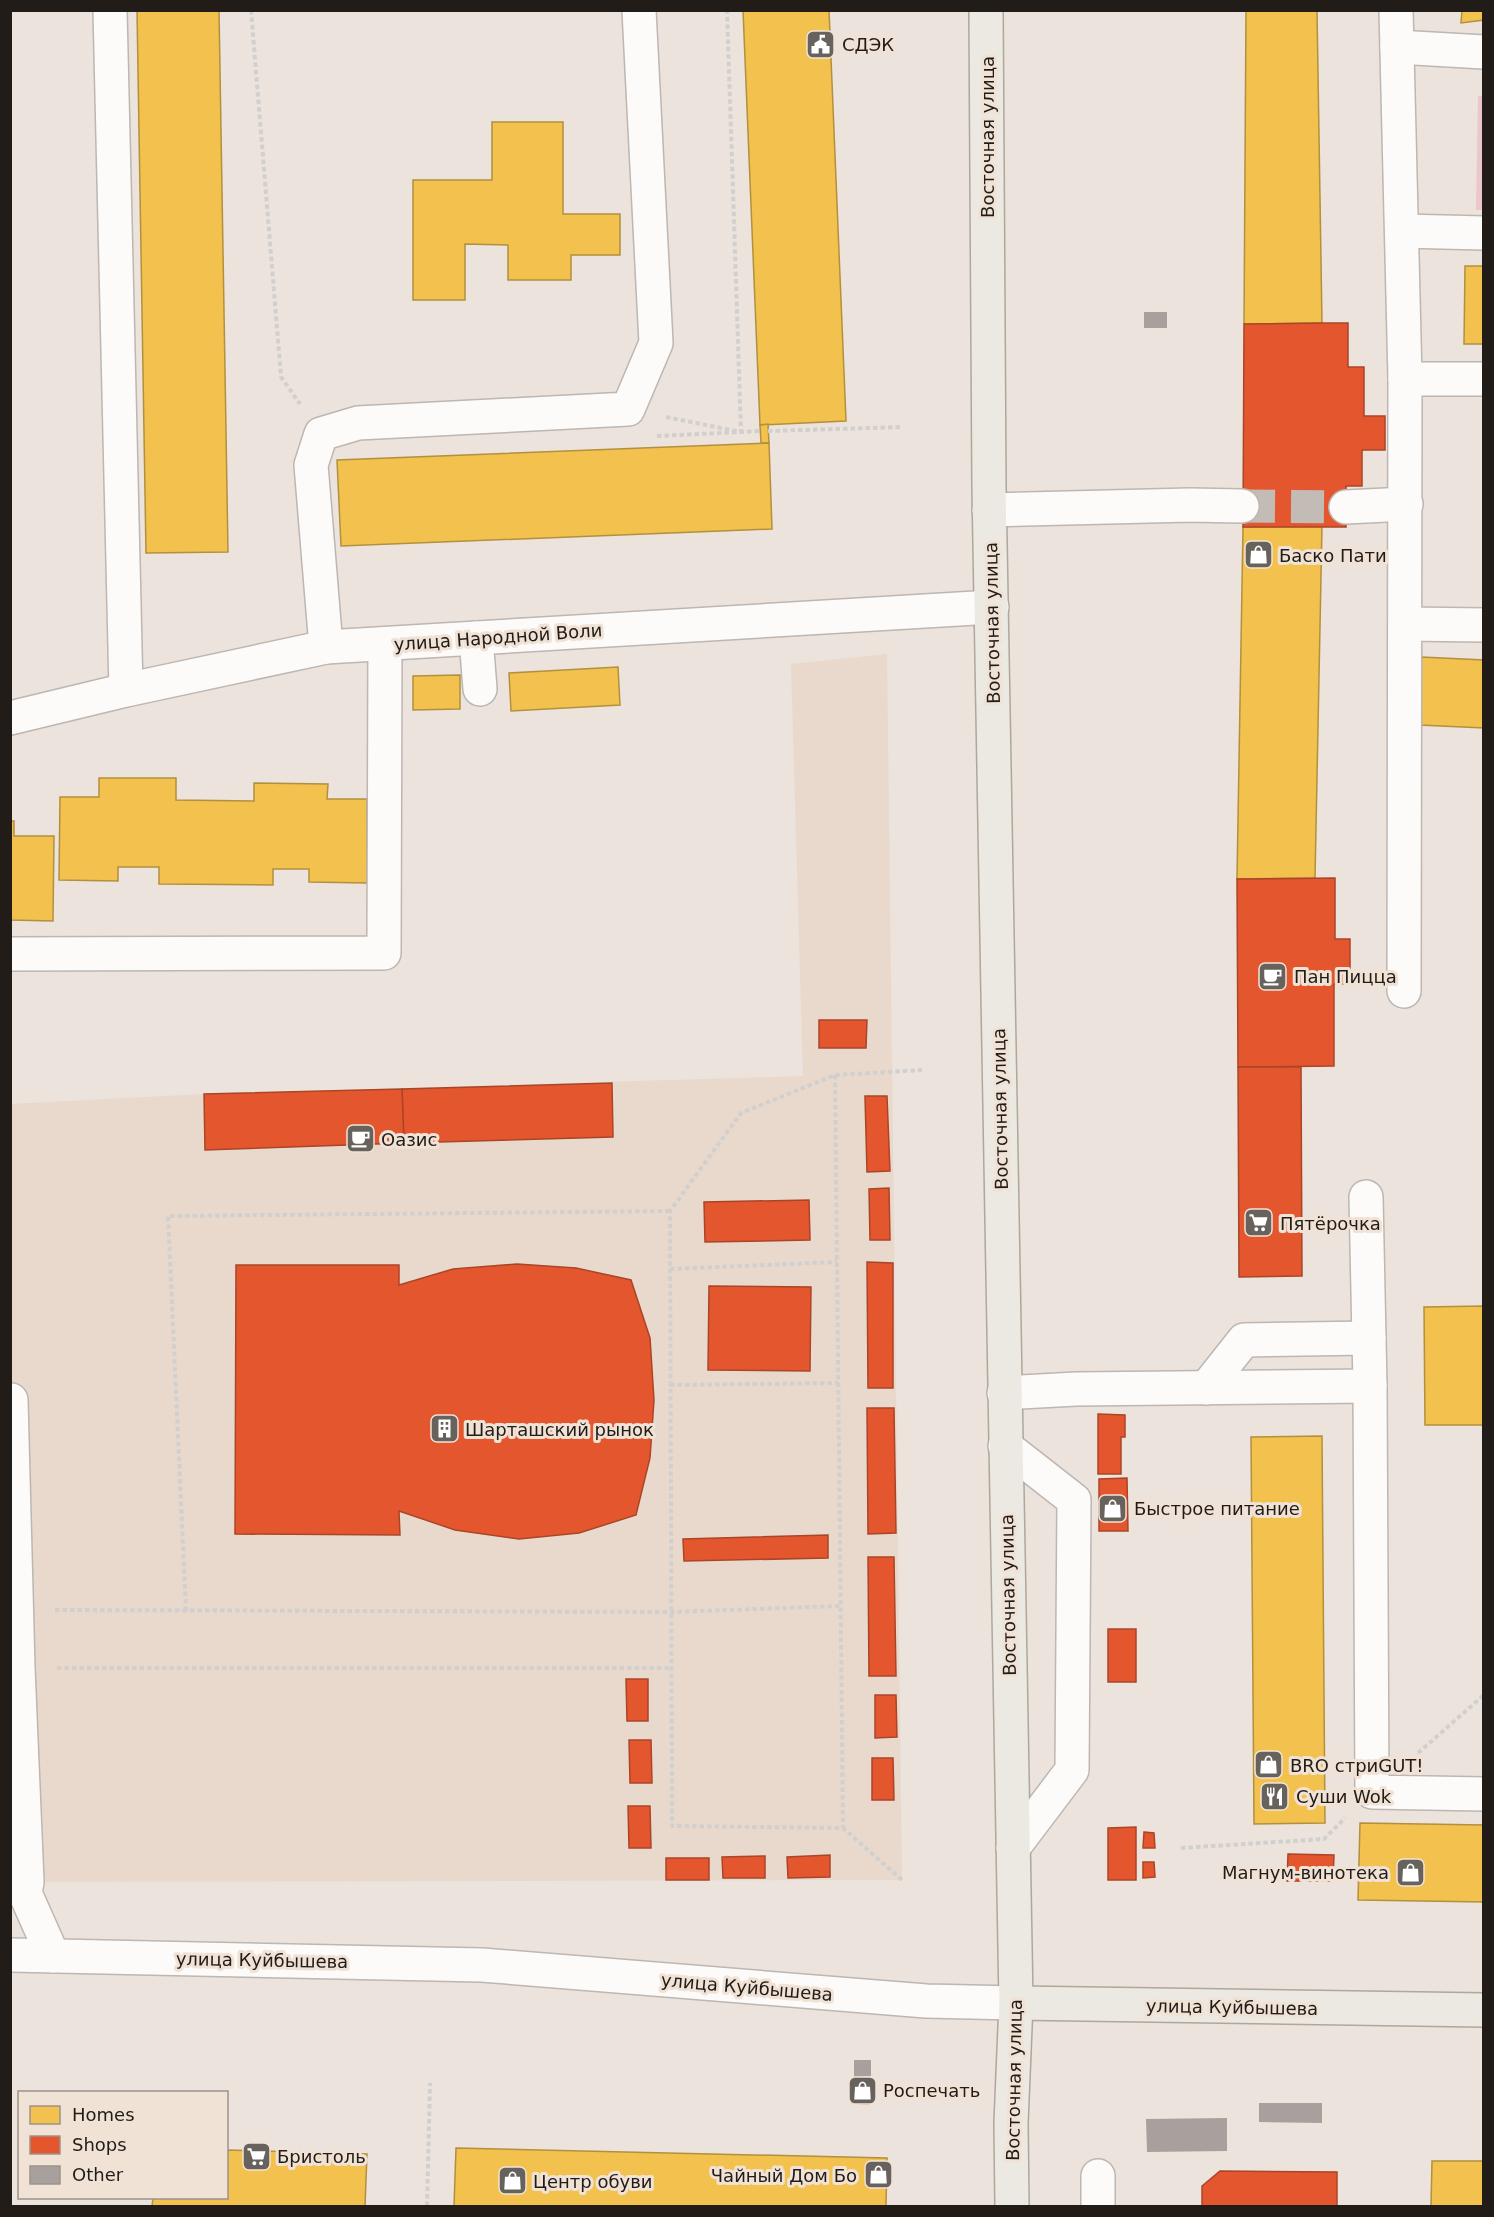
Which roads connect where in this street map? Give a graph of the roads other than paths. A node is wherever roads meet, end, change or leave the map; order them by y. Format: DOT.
graph roads {
  1 [pos="110,10"];
  2 [pos="639,10"];
  3 [pos="987,10"];
  4 [pos="1396,10"];
  5 [pos="1397,47"];
  6 [pos="1484,52"];
  7 [pos="1402,231"];
  8 [pos="1484,233"];
  9 [pos="1405,379"];
  10 [pos="1484,379"];
  11 [pos="1406,504"];
  12 [pos="1242,506"];
  13 [pos="1346,507"];
  14 [pos="989,510"];
  15 [pos="992,607"];
  16 [pos="1405,624"];
  17 [pos="1484,625"];
  18 [pos="476,638"];
  19 [pos="385,644"];
  20 [pos="326,647"];
  21 [pos="480,689"];
  22 [pos="126,690"];
  23 [pos="10,717"];
  24 [pos="10,954"];
  25 [pos="1404,991"];
  26 [pos="1366,1197"];
  27 [pos="1369,1338"];
  28 [pos="1370,1386"];
  29 [pos="1206,1388"];
  30 [pos="1004,1393"];
  31 [pos="11,1400"];
  32 [pos="1005,1446"];
  33 [pos="1484,1794"];
  34 [pos="1013,1848"];
  35 [pos="10,1955"];
  36 [pos="53,1956"];
  37 [pos="1016,2003"];
  38 [pos="1484,2010"];
  39 [pos="1011,2206"];
  1 -- 22 [label="street"];
  2 -- 20 [label="street"];
  3 -- 14 [label="main road, Восточная улица"];
  4 -- 5 [label="street"];
  5 -- 6 [label="street"];
  5 -- 7 [label="street"];
  7 -- 8 [label="street"];
  7 -- 9 [label="street"];
  9 -- 10 [label="street"];
  9 -- 11 [label="street"];
  11 -- 13 [label="street"];
  11 -- 16 [label="street"];
  12 -- 14 [label="street"];
  14 -- 15 [label="main road, Восточная улица"];
  15 -- 18 [label="street, улица Народной Воли"];
  15 -- 30 [label="main road, Восточная улица"];
  16 -- 17 [label="street"];
  16 -- 25 [label="street"];
  18 -- 19 [label="street, улица Народной Воли"];
  18 -- 21 [label="street"];
  19 -- 20 [label="street, улица Народной Воли"];
  19 -- 24 [label="street"];
  20 -- 22 [label="street, улица Народной Воли"];
  22 -- 23 [label="street, улица Народной Воли"];
  26 -- 27 [label="street"];
  27 -- 28 [label="street"];
  27 -- 29 [label="street"];
  28 -- 29 [label="street"];
  28 -- 33 [label="street"];
  29 -- 30 [label="street"];
  30 -- 32 [label="main road, Восточная улица"];
  31 -- 36 [label="street"];
  32 -- 34 [label="main road, Восточная улица"];
  32 -- 34 [label="street"];
  34 -- 37 [label="main road, Восточная улица"];
  35 -- 36 [label="street, улица Куйбышева"];
  36 -- 37 [label="street, улица Куйбышева"];
  37 -- 38 [label="main road, улица Куйбышева"];
  37 -- 39 [label="main road, Восточная улица"];
}
